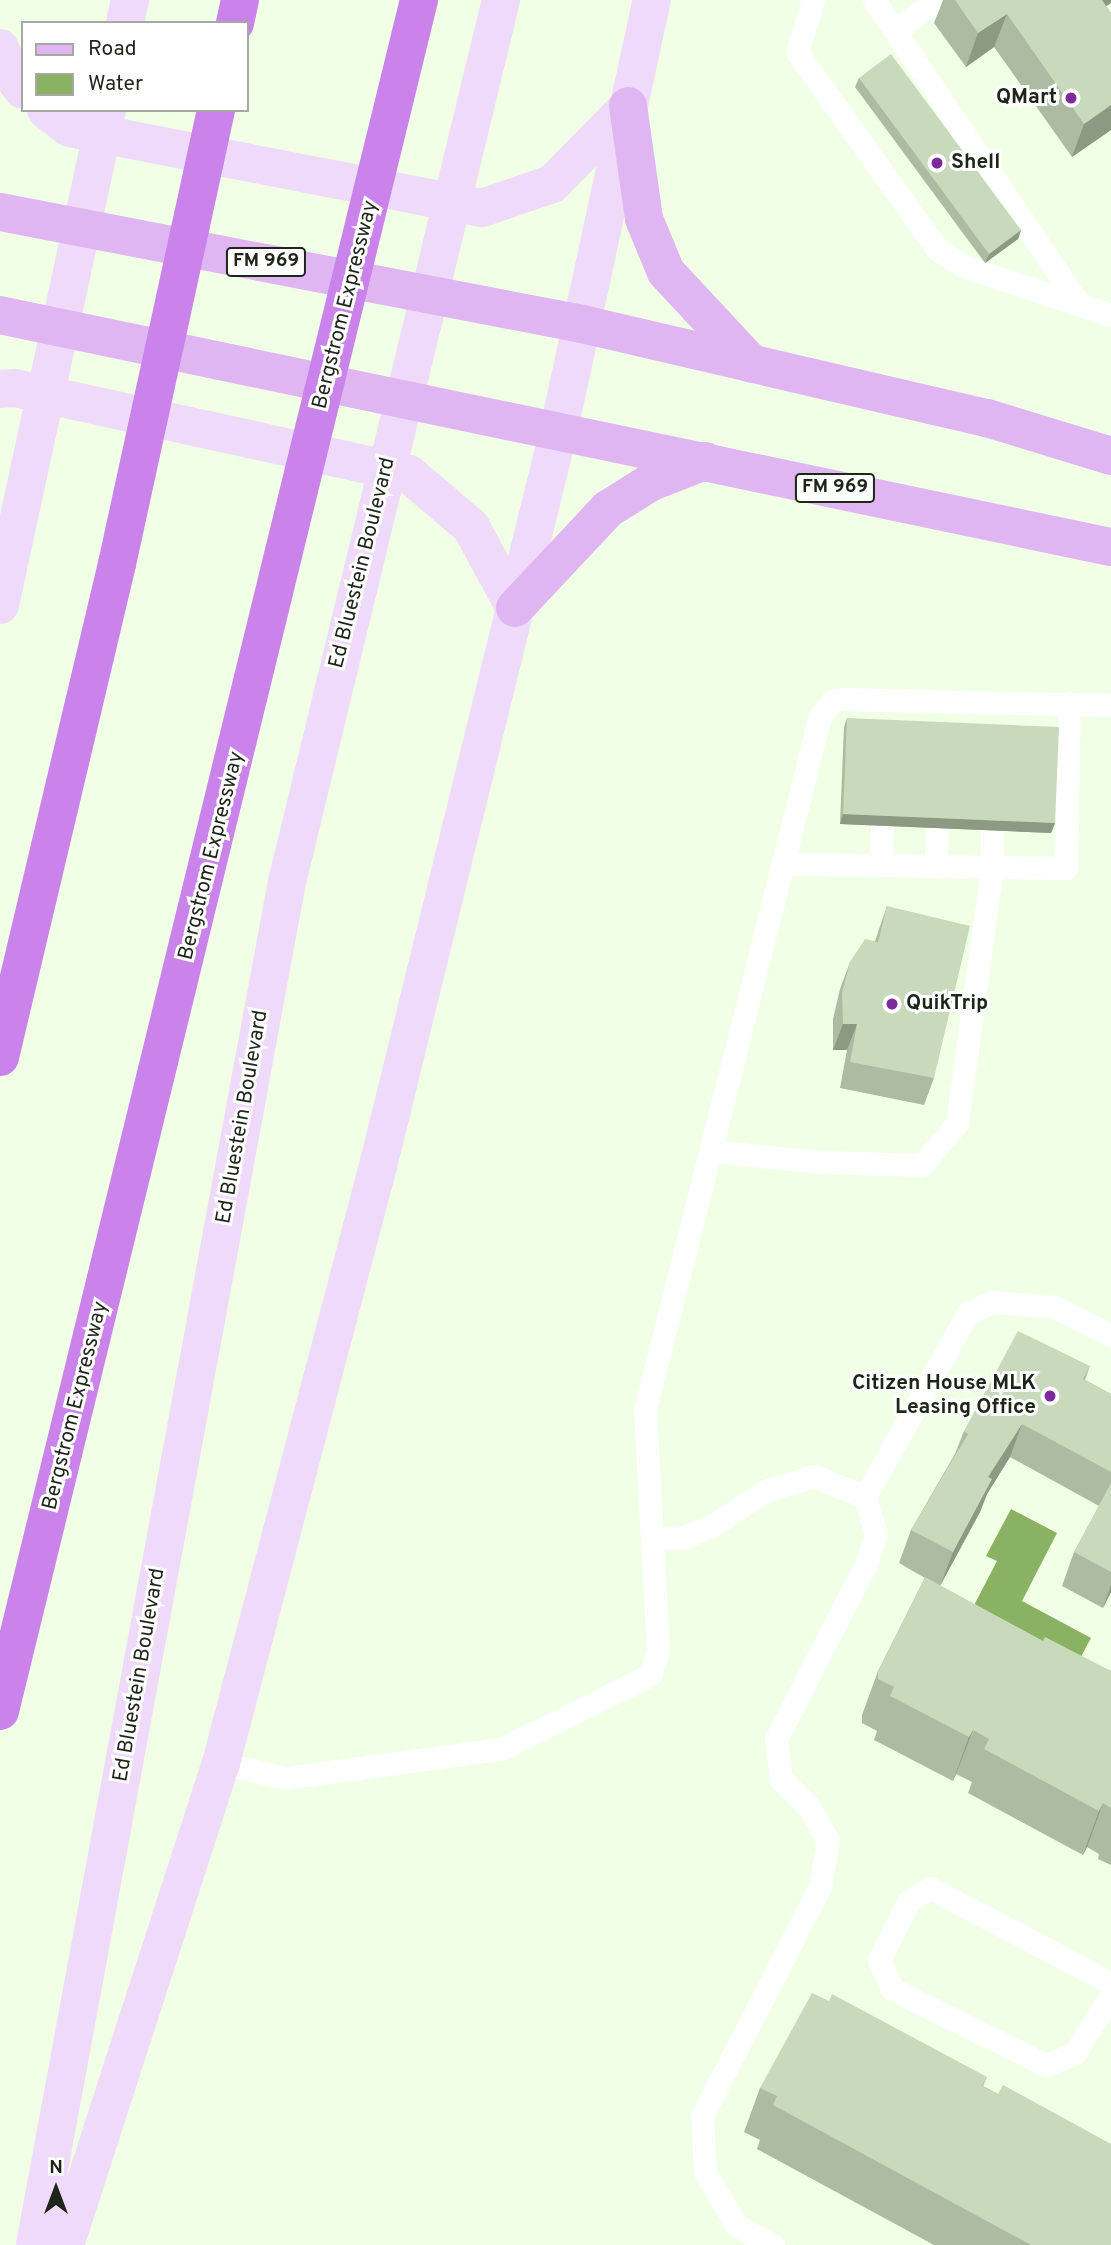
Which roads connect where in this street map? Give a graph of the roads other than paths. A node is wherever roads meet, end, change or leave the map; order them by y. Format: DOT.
graph roads {
  1 [pos="130,0"];
  2 [pos="240,0"];
  3 [pos="419,0"];
  4 [pos="501,0"];
  5 [pos="652,0"];
  6 [pos="813,0"];
  7 [pos="874,0"];
  8 [pos="936,0"];
  9 [pos="125,21"];
  10 [pos="235,21"];
  11 [pos="895,31"];
  12 [pos="0,48"];
  13 [pos="21,86"];
  14 [pos="628,106"];
  15 [pos="49,112"];
  16 [pos="107,112"];
  17 [pos="216,112"];
  18 [pos="0,212"];
  19 [pos="1079,304"];
  20 [pos="0,315"];
  21 [pos="1111,315"];
  22 [pos="582,324"];
  23 [pos="751,363"];
  24 [pos="0,389"];
  25 [pos="558,429"];
  26 [pos="1111,456"];
  27 [pos="705,461"];
  28 [pos="1111,547"];
  29 [pos="0,605"];
  30 [pos="514,608"];
  31 [pos="1069,703"];
  32 [pos="1111,705"];
  33 [pos="882,825"];
  34 [pos="937,827"];
  35 [pos="992,830"];
  36 [pos="783,864"];
  37 [pos="881,865"];
  38 [pos="936,866"];
  39 [pos="992,867"];
  40 [pos="0,1057"];
  41 [pos="711,1151"];
  42 [pos="1111,1335"];
  43 [pos="865,1497"];
  44 [pos="652,1539"];
  45 [pos="0,1711"];
  46 [pos="221,1763"];
  47 [pos="1111,1983"];
  48 [pos="1111,1994"];
  49 [pos="35,2245"];
  50 [pos="65,2245"];
  51 [pos="774,2245"];
  1 -- 9 [label="main road"];
  2 -- 10 [label="highway"];
  3 -- 45 [label="highway, Bergstrom Expressway"];
  4 -- 49 [label="main road, Ed Bluestein Boulevard"];
  5 -- 14 [label="main road"];
  6 -- 19 [label="lane"];
  7 -- 11 [label="lane"];
  8 -- 11 [label="lane"];
  11 -- 19 [label="lane"];
  12 -- 13 [label="main road"];
  14 -- 15 [label="main road"];
  14 -- 22 [label="main road"];
  14 -- 23 [label="main road"];
  16 -- 29 [label="main road"];
  17 -- 40 [label="highway"];
  18 -- 22 [label="main road, FM 969"];
  19 -- 21 [label="lane"];
  20 -- 25 [label="main road, FM 969"];
  22 -- 23 [label="main road, FM 969"];
  22 -- 25 [label="main road"];
  23 -- 26 [label="main road, FM 969"];
  24 -- 30 [label="main road"];
  25 -- 27 [label="main road, FM 969 / FM 969"];
  25 -- 30 [label="main road"];
  27 -- 28 [label="main road, FM 969 / FM 969"];
  27 -- 30 [label="main road"];
  30 -- 46 [label="main road"];
  31 -- 32 [label="lane"];
  31 -- 36 [label="lane"];
  31 -- 39 [label="lane"];
  33 -- 37 [label="lane"];
  34 -- 38 [label="lane"];
  35 -- 39 [label="lane"];
  36 -- 37 [label="lane"];
  36 -- 41 [label="lane"];
  37 -- 38 [label="lane"];
  38 -- 39 [label="lane"];
  39 -- 41 [label="lane"];
  41 -- 44 [label="lane"];
  42 -- 43 [label="lane"];
  43 -- 44 [label="lane"];
  43 -- 51 [label="lane"];
  44 -- 46 [label="lane"];
  46 -- 50 [label="main road"];
  47 -- 48 [label="lane"];
}
